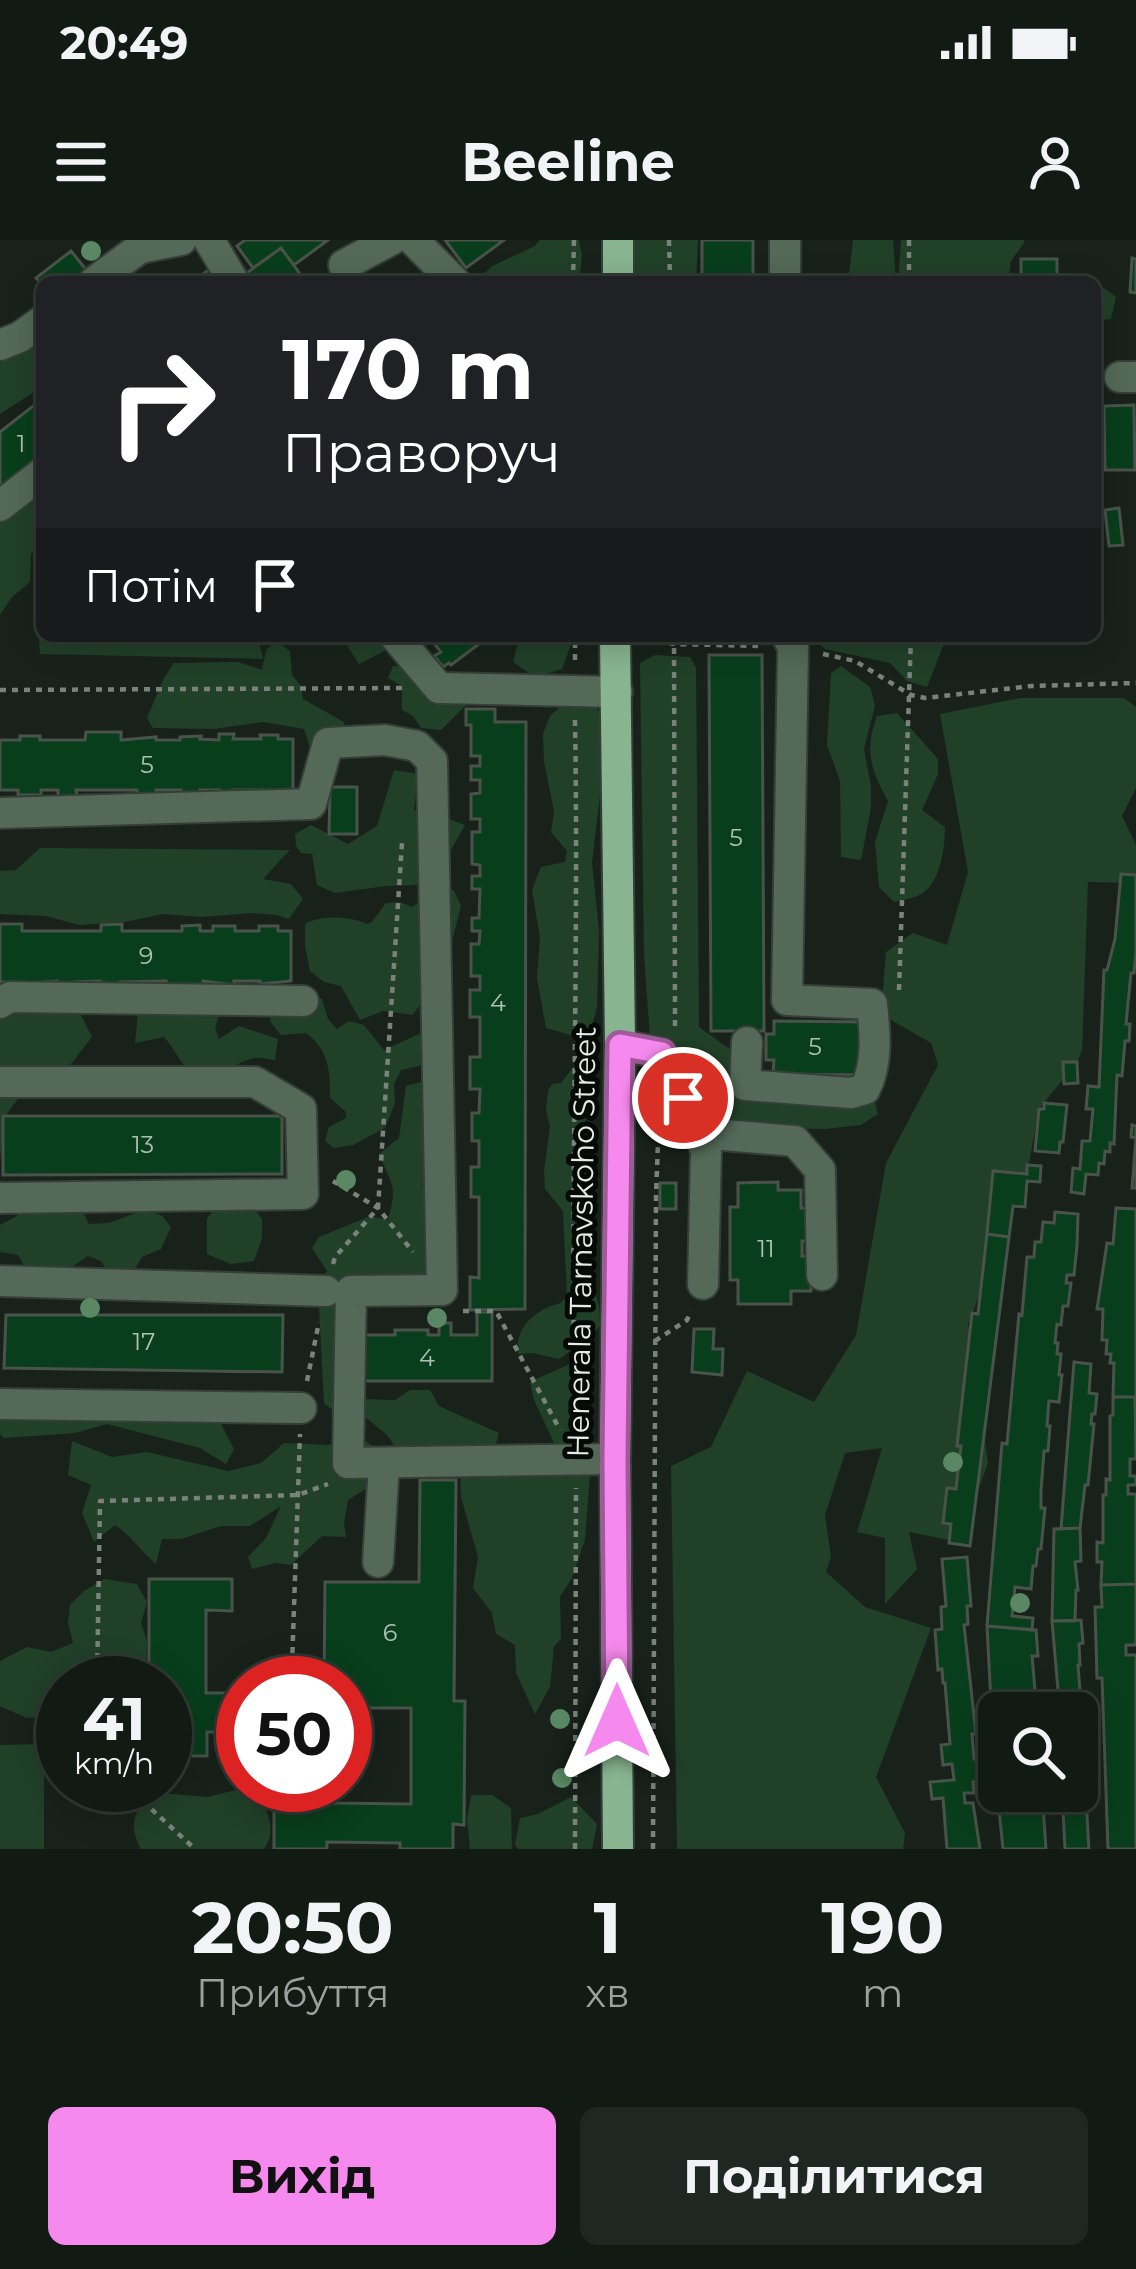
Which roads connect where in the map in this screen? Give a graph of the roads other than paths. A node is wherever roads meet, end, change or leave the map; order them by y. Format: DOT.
graph roads {
  1 [pos="182,240"];
  2 [pos="209,240"];
  3 [pos="391,240"];
  4 [pos="413,240"];
  5 [pos="618,240"];
  6 [pos="784,240"];
  7 [pos="137,244"];
  8 [pos="344,265"];
  9 [pos="101,276"];
  10 [pos="230,276"];
  11 [pos="449,276"];
  12 [pos="618,276"];
  13 [pos="785,276"];
  14 [pos="36,325"];
  15 [pos="0,345"];
  16 [pos="36,478"];
  17 [pos="0,506"];
  18 [pos="400,642"];
  19 [pos="629,642"];
  20 [pos="790,642"];
  21 [pos="617,692"];
  22 [pos="0,813"];
  23 [pos="303,1000"];
  24 [pos="0,1003"];
  25 [pos="747,1042"];
  26 [pos="620,1045"];
  27 [pos="0,1082"];
  28 [pos="700,1133"];
  29 [pos="1,1198"];
  30 [pos="822,1275"];
  31 [pos="0,1281"];
  32 [pos="703,1284"];
  33 [pos="326,1291"];
  34 [pos="0,1404"];
  35 [pos="301,1408"];
  36 [pos="615,1459"];
  37 [pos="384,1464"];
  38 [pos="378,1562"];
  39 [pos="618,1849"];
  1 -- 7 [label="lane"];
  2 -- 10 [label="lane"];
  3 -- 8 [label="lane"];
  4 -- 11 [label="lane"];
  5 -- 12 [label="main road"];
  6 -- 13 [label="lane"];
  7 -- 9 [label="lane"];
  14 -- 15 [label="lane"];
  16 -- 17 [label="lane"];
  18 -- 21 [label="lane"];
  19 -- 21 [label="main road, Henerala Tarnavskoho Street"];
  20 -- 25 [label="lane"];
  21 -- 26 [label="main road, Henerala Tarnavskoho Street"];
  22 -- 37 [label="lane"];
  23 -- 24 [label="lane"];
  26 -- 28 [label="lane"];
  26 -- 36 [label="main road, Henerala Tarnavskoho Street"];
  27 -- 29 [label="lane"];
  28 -- 30 [label="lane"];
  28 -- 32 [label="lane"];
  31 -- 33 [label="lane"];
  34 -- 35 [label="lane"];
  36 -- 37 [label="lane"];
  36 -- 39 [label="main road, Henerala Tarnavskoho Street"];
  37 -- 38 [label="lane"];
}
